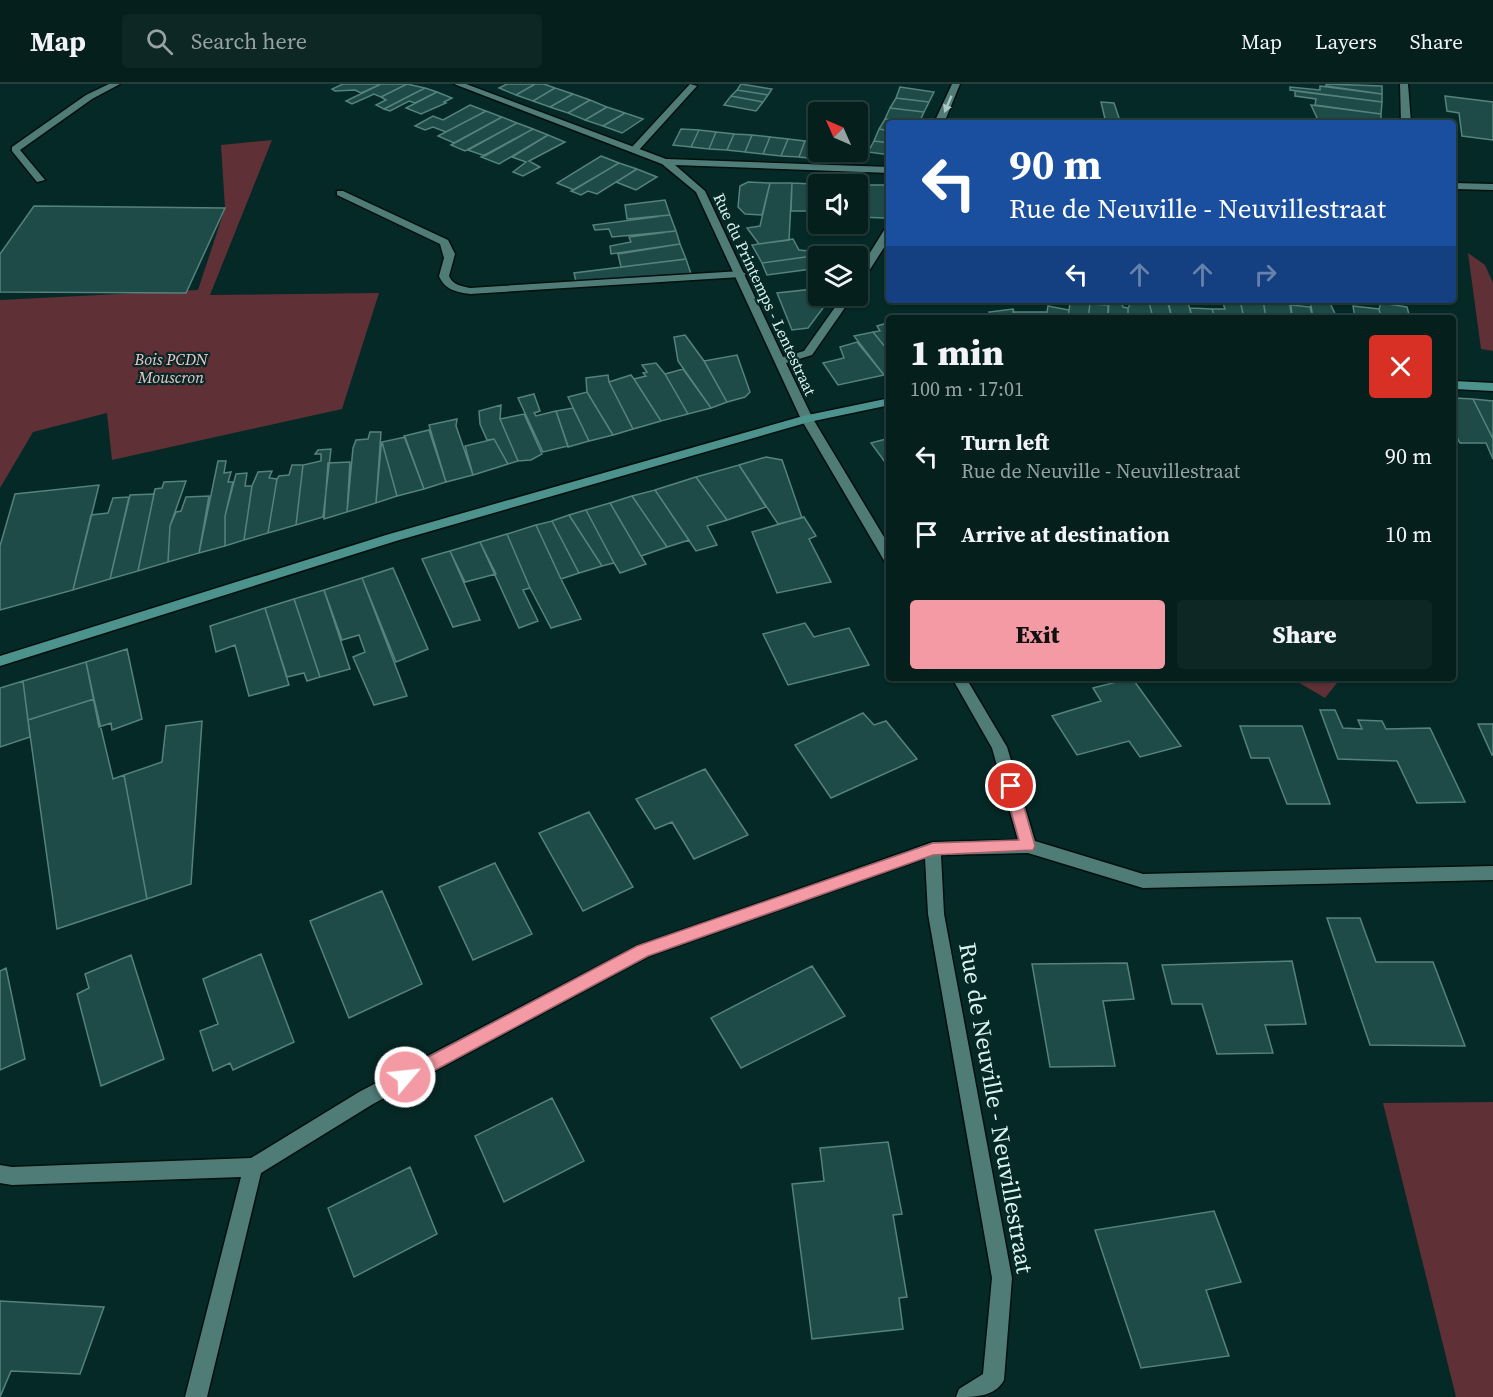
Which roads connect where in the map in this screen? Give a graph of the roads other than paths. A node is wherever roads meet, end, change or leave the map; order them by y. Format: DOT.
graph roads {
  1 [pos="116,84"];
  2 [pos="458,84"];
  3 [pos="681,84"];
  4 [pos="956,84"];
  5 [pos="1404,84"];
  6 [pos="697,85"];
  7 [pos="940,120"];
  8 [pos="1406,120"];
  9 [pos="635,149"];
  10 [pos="665,162"];
  11 [pos="886,170"];
  12 [pos="40,180"];
  13 [pos="1456,186"];
  14 [pos="1493,187"];
  15 [pos="340,193"];
  16 [pos="886,235"];
  17 [pos="868,264"];
  18 [pos="741,274"];
  19 [pos="841,306"];
  20 [pos="781,361"];
  21 [pos="1456,385"];
  22 [pos="1493,387"];
  23 [pos="886,402"];
  24 [pos="807,419"];
  25 [pos="886,551"];
  26 [pos="0,661"];
  27 [pos="961,681"];
  28 [pos="1028,846"];
  29 [pos="933,849"];
  30 [pos="1493,873"];
  31 [pos="253,1167"];
  32 [pos="0,1174"];
  33 [pos="196,1397"];
  34 [pos="967,1397"];
  1 -- 12 [label="street"];
  2 -- 9 [label="street"];
  3 -- 6 [label="street"];
  4 -- 7 [label="street, one-way"];
  5 -- 8 [label="street"];
  6 -- 9 [label="street"];
  9 -- 10 [label="street"];
  10 -- 11 [label="street"];
  10 -- 18 [label="street, Rue du Printemps - Lentestraat"];
  13 -- 14 [label="street"];
  15 -- 18 [label="street"];
  16 -- 17 [label="street"];
  18 -- 20 [label="street, Rue du Printemps - Lentestraat"];
  19 -- 20 [label="street"];
  20 -- 24 [label="street, Rue du Printemps - Lentestraat"];
  21 -- 22 [label="street"];
  23 -- 24 [label="street"];
  24 -- 25 [label="street"];
  24 -- 26 [label="street"];
  27 -- 28 [label="street"];
  28 -- 29 [label="street"];
  28 -- 30 [label="street"];
  29 -- 31 [label="street"];
  29 -- 34 [label="street, Rue de Neuville - Neuvillestraat"];
  31 -- 32 [label="street"];
  31 -- 33 [label="street"];
}
